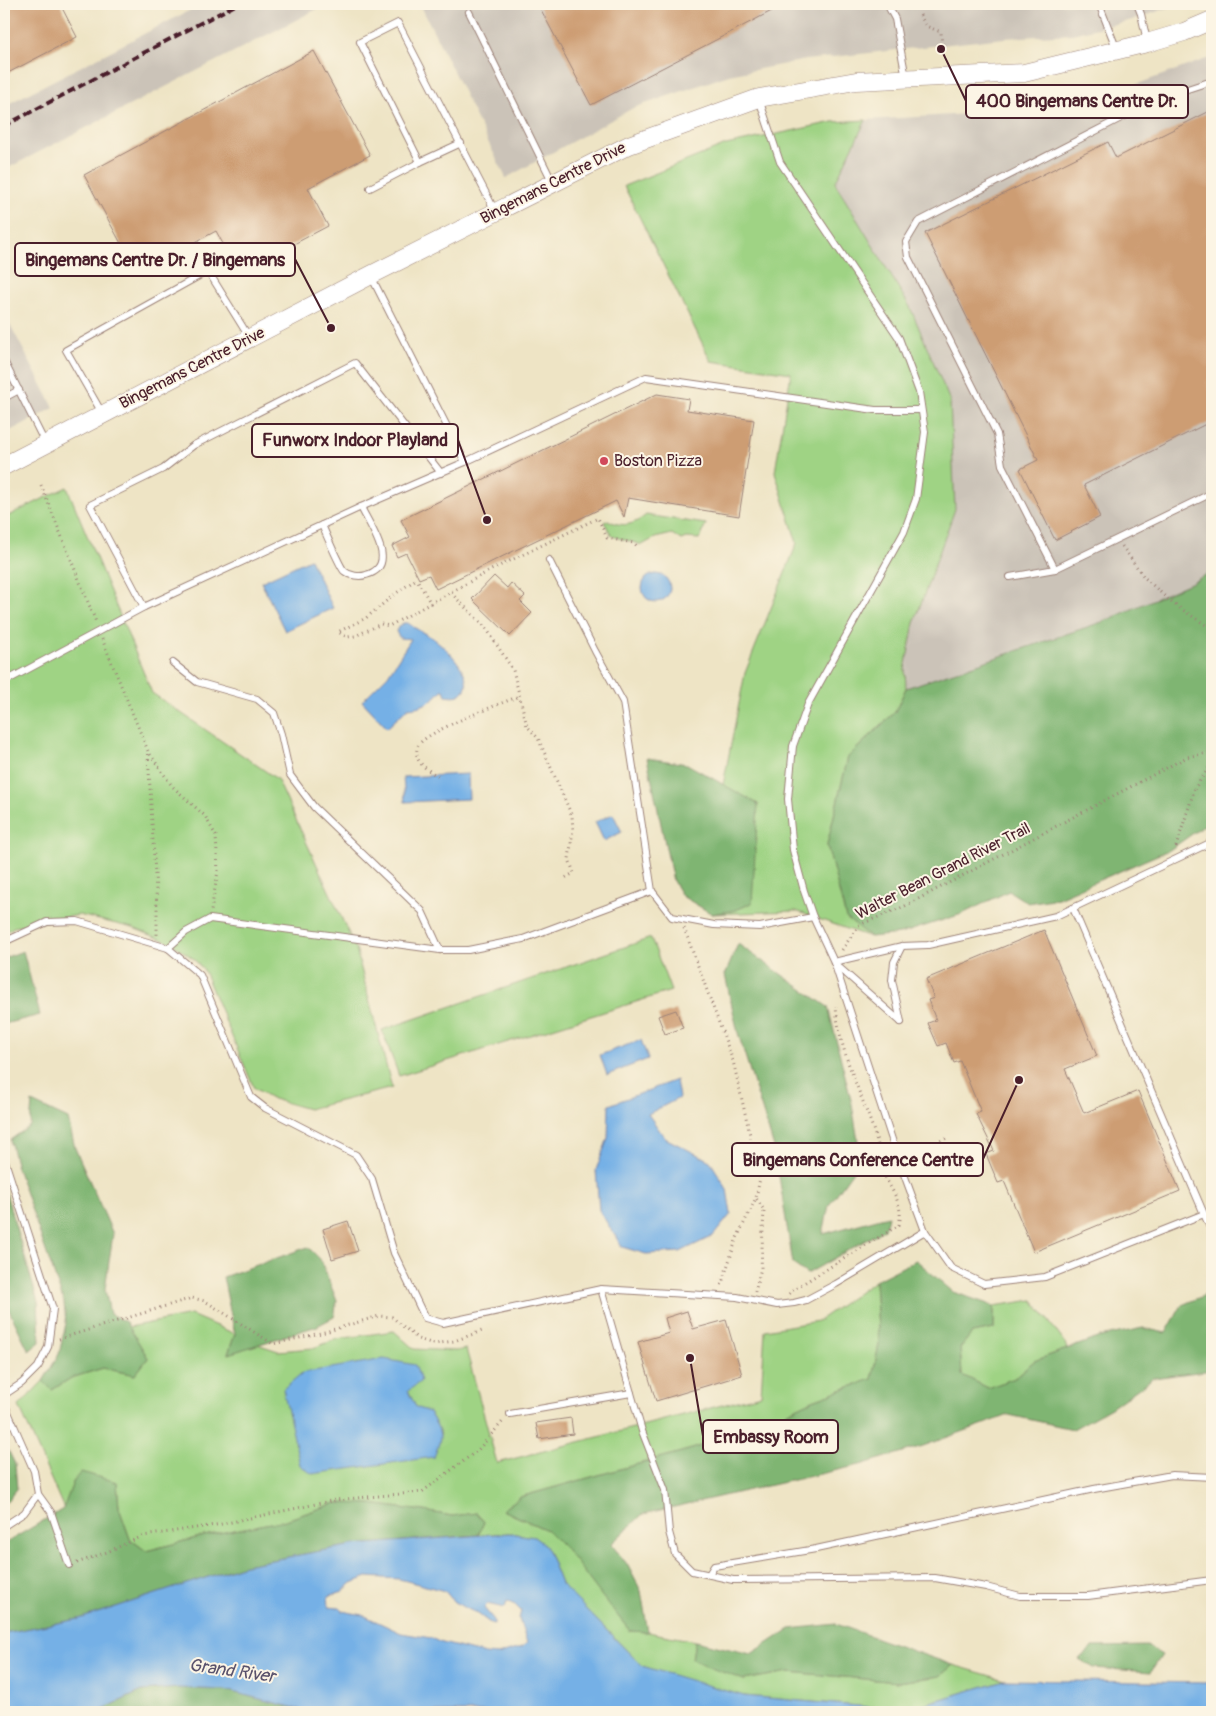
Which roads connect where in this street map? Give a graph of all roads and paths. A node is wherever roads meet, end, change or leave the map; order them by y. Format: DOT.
graph roads {
  1 [pos="887,4"];
  2 [pos="1099,4"];
  3 [pos="1138,4"];
  4 [pos="469,12"];
  5 [pos="920,15"];
  6 [pos="1212,20"];
  7 [pos="1147,43"];
  8 [pos="942,48"];
  9 [pos="1117,51"];
  10 [pos="907,79"];
  11 [pos="1212,81"];
  12 [pos="759,98"];
  13 [pos="460,143"];
  14 [pos="420,162"];
  15 [pos="553,183"];
  16 [pos="370,188"];
  17 [pos="496,212"];
  18 [pos="371,275"];
  19 [pos="249,338"];
  20 [pos="4,361"];
  21 [pos="19,390"];
  22 [pos="4,398"];
  23 [pos="921,410"];
  24 [pos="102,414"];
  25 [pos="46,444"];
  26 [pos="465,462"];
  27 [pos="4,466"];
  28 [pos="441,473"];
  29 [pos="41,486"];
  30 [pos="1212,493"];
  31 [pos="361,507"];
  32 [pos="322,525"];
  33 [pos="1117,539"];
  34 [pos="638,547"];
  35 [pos="549,560"];
  36 [pos="1055,569"];
  37 [pos="1010,577"];
  38 [pos="451,593"];
  39 [pos="431,604"];
  40 [pos="144,607"];
  41 [pos="1212,629"];
  42 [pos="99,631"];
  43 [pos="173,663"];
  44 [pos="4,682"];
  45 [pos="519,696"];
  46 [pos="148,752"];
  47 [pos="1212,752"];
  48 [pos="1212,763"];
  49 [pos="438,776"];
  50 [pos="1212,842"];
  51 [pos="1172,862"];
  52 [pos="563,879"];
  53 [pos="652,891"];
  54 [pos="1073,908"];
  55 [pos="813,916"];
  56 [pos="210,918"];
  57 [pos="680,918"];
  58 [pos="4,942"];
  59 [pos="156,945"];
  60 [pos="902,946"];
  61 [pos="168,948"];
  62 [pos="440,950"];
  63 [pos="834,962"];
  64 [pos="836,997"];
  65 [pos="949,1137"];
  66 [pos="913,1152"];
  67 [pos="4,1158"];
  68 [pos="888,1163"];
  69 [pos="881,1166"];
  70 [pos="756,1198"];
  71 [pos="1204,1214"];
  72 [pos="925,1231"];
  73 [pos="1212,1232"];
  74 [pos="601,1290"];
  75 [pos="717,1296"];
  76 [pos="753,1300"];
  77 [pos="777,1305"];
  78 [pos="482,1331"];
  79 [pos="48,1342"];
  80 [pos="632,1393"];
  81 [pos="4,1395"];
  82 [pos="4,1403"];
  83 [pos="510,1414"];
  84 [pos="1212,1477"];
  85 [pos="38,1494"];
  86 [pos="4,1526"];
  87 [pos="69,1565"];
  88 [pos="709,1574"];
  89 [pos="1212,1580"];
  1 -- 10 [label="lane"];
  2 -- 9 [label="lane"];
  3 -- 7 [label="lane"];
  4 -- 15 [label="lane"];
  5 -- 8 [label="path"];
  6 -- 7 [label="main road, Bingemans Centre Drive"];
  7 -- 9 [label="main road, Bingemans Centre Drive"];
  9 -- 10 [label="main road, Bingemans Centre Drive"];
  10 -- 12 [label="main road, Bingemans Centre Drive"];
  11 -- 36 [label="lane"];
  12 -- 15 [label="main road, Bingemans Centre Drive"];
  12 -- 23 [label="lane"];
  13 -- 14 [label="lane"];
  13 -- 14 [label="lane"];
  13 -- 17 [label="lane"];
  14 -- 16 [label="lane"];
  15 -- 17 [label="main road, Bingemans Centre Drive"];
  17 -- 18 [label="main road, Bingemans Centre Drive"];
  18 -- 19 [label="main road, Bingemans Centre Drive"];
  18 -- 26 [label="lane"];
  19 -- 24 [label="main road, Bingemans Centre Drive"];
  19 -- 24 [label="lane"];
  20 -- 21 [label="lane"];
  21 -- 22 [label="lane"];
  21 -- 25 [label="lane"];
  23 -- 26 [label="lane"];
  23 -- 55 [label="lane"];
  24 -- 25 [label="main road, Bingemans Centre Drive"];
  25 -- 27 [label="main road, Bingemans Centre Drive"];
  26 -- 28 [label="lane"];
  28 -- 31 [label="lane"];
  28 -- 40 [label="lane"];
  29 -- 42 [label="path"];
  30 -- 33 [label="lane"];
  31 -- 32 [label="lane"];
  31 -- 32 [label="lane"];
  32 -- 40 [label="lane"];
  33 -- 36 [label="lane"];
  33 -- 41 [label="path"];
  34 -- 38 [label="path"];
  35 -- 53 [label="lane"];
  36 -- 37 [label="lane"];
  38 -- 39 [label="path"];
  38 -- 45 [label="path"];
  39 -- 39 [label="path"];
  40 -- 42 [label="lane"];
  42 -- 44 [label="lane"];
  42 -- 46 [label="path"];
  43 -- 62 [label="lane"];
  45 -- 49 [label="path"];
  45 -- 52 [label="path"];
  46 -- 56 [label="path"];
  46 -- 59 [label="path"];
  47 -- 63 [label="path, Walter Bean Grand River Trail"];
  48 -- 51 [label="path"];
  50 -- 51 [label="lane"];
  51 -- 54 [label="lane"];
  53 -- 57 [label="lane"];
  53 -- 62 [label="lane"];
  54 -- 60 [label="lane"];
  54 -- 71 [label="lane"];
  55 -- 57 [label="lane"];
  55 -- 63 [label="lane"];
  56 -- 61 [label="lane"];
  56 -- 62 [label="lane"];
  57 -- 70 [label="path"];
  58 -- 59 [label="lane"];
  59 -- 61 [label="lane"];
  60 -- 63 [label="lane"];
  60 -- 63 [label="lane"];
  61 -- 74 [label="lane"];
  63 -- 72 [label="lane"];
  64 -- 69 [label="path"];
  65 -- 66 [label="path"];
  67 -- 79 [label="lane"];
  68 -- 69 [label="path"];
  69 -- 77 [label="path"];
  70 -- 75 [label="path"];
  70 -- 76 [label="path"];
  71 -- 72 [label="lane"];
  71 -- 73 [label="lane"];
  72 -- 77 [label="lane"];
  74 -- 75 [label="lane"];
  74 -- 80 [label="lane"];
  75 -- 76 [label="lane"];
  76 -- 77 [label="lane"];
  78 -- 79 [label="path"];
  79 -- 81 [label="lane"];
  80 -- 83 [label="lane"];
  80 -- 88 [label="lane"];
  82 -- 85 [label="lane"];
  83 -- 87 [label="path"];
  84 -- 88 [label="lane"];
  85 -- 86 [label="lane"];
  85 -- 87 [label="lane"];
  88 -- 89 [label="lane"];
}
